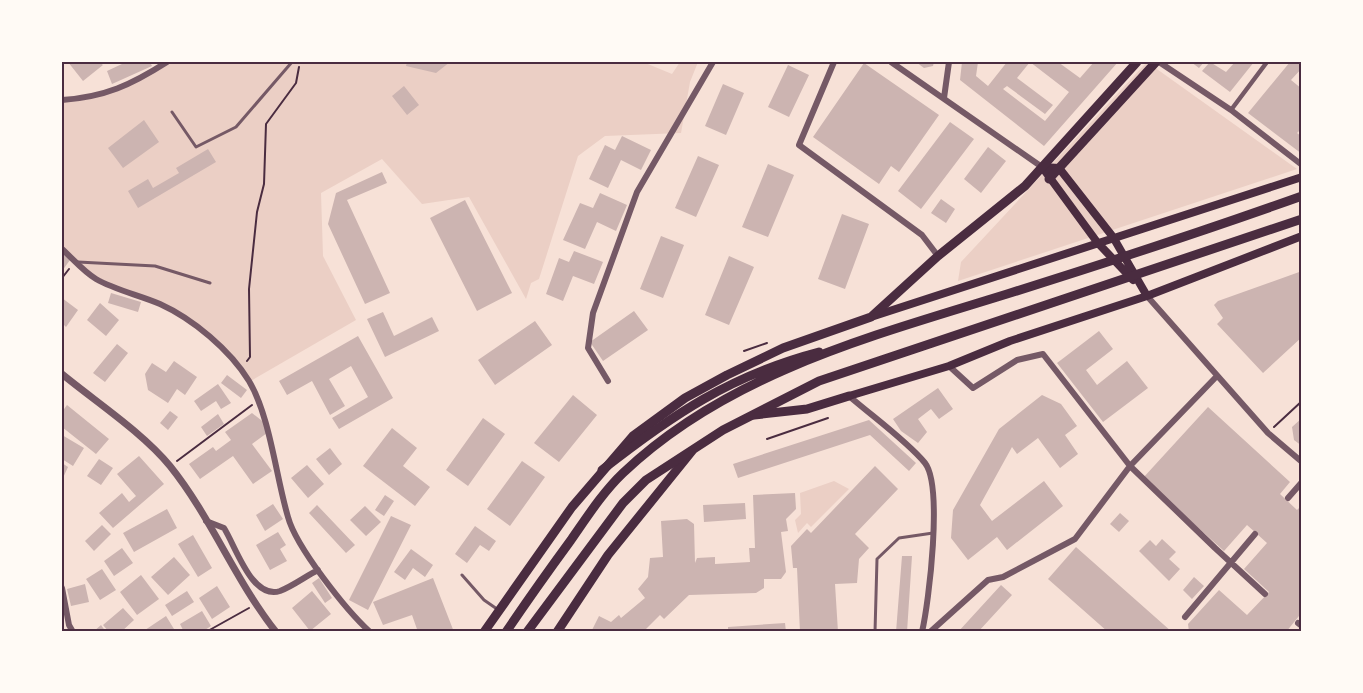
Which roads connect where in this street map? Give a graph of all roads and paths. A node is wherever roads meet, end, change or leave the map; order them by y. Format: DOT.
graph roads {
  1 [pos="167,62"];
  2 [pos="292,62"];
  3 [pos="299,62"];
  4 [pos="713,62"];
  5 [pos="832,62"];
  6 [pos="891,62"];
  7 [pos="949,62"];
  8 [pos="1137,62"];
  9 [pos="1158,62"];
  10 [pos="1267,62"];
  11 [pos="944,98"];
  12 [pos="62,100"];
  13 [pos="1231,110"];
  14 [pos="172,112"];
  15 [pos="1302,165"];
  16 [pos="1042,167"];
  17 [pos="1059,168"];
  18 [pos="1302,177"];
  19 [pos="1049,178"];
  20 [pos="1302,196"];
  21 [pos="1302,219"];
  22 [pos="1302,236"];
  23 [pos="1113,237"];
  24 [pos="1098,242"];
  25 [pos="62,249"];
  26 [pos="938,256"];
  27 [pos="76,262"];
  28 [pos="62,278"];
  29 [pos="210,283"];
  30 [pos="1147,296"];
  31 [pos="871,317"];
  32 [pos="868,339"];
  33 [pos="771,341"];
  34 [pos="744,351"];
  35 [pos="949,366"];
  36 [pos="239,370"];
  37 [pos="62,374"];
  38 [pos="1216,377"];
  39 [pos="609,381"];
  40 [pos="849,396"];
  41 [pos="256,402"];
  42 [pos="1302,402"];
  43 [pos="752,416"];
  44 [pos="828,418"];
  45 [pos="1268,433"];
  46 [pos="767,439"];
  47 [pos="697,445"];
  48 [pos="1302,462"];
  49 [pos="170,466"];
  50 [pos="1130,466"];
  51 [pos="602,470"];
  52 [pos="1302,482"];
  53 [pos="1287,498"];
  54 [pos="206,521"];
  55 [pos="933,533"];
  56 [pos="1255,534"];
  57 [pos="1230,562"];
  58 [pos="318,570"];
  59 [pos="462,575"];
  60 [pos="62,588"];
  61 [pos="1265,594"];
  62 [pos="254,605"];
  63 [pos="498,610"];
  64 [pos="1185,616"];
  65 [pos="560,631"];
  66 [pos="73,632"];
  67 [pos="206,632"];
  68 [pos="276,632"];
  69 [pos="370,632"];
  70 [pos="484,632"];
  71 [pos="506,632"];
  72 [pos="528,632"];
  73 [pos="875,632"];
  74 [pos="922,632"];
  75 [pos="930,632"];
  1 -- 12 [label="street"];
  2 -- 14 [label="lane"];
  3 -- 36 [label="path"];
  4 -- 39 [label="street"];
  5 -- 26 [label="street"];
  6 -- 11 [label="street"];
  7 -- 11 [label="street"];
  8 -- 16 [label="main road"];
  9 -- 13 [label="street"];
  9 -- 17 [label="main road"];
  10 -- 13 [label="street"];
  11 -- 16 [label="street"];
  13 -- 15 [label="street"];
  16 -- 17 [label="main road"];
  16 -- 19 [label="main road"];
  16 -- 26 [label="main road"];
  17 -- 19 [label="main road"];
  17 -- 23 [label="main road"];
  18 -- 23 [label="main road"];
  19 -- 24 [label="main road"];
  20 -- 32 [label="main road"];
  21 -- 43 [label="main road"];
  22 -- 30 [label="main road"];
  23 -- 24 [label="main road"];
  23 -- 30 [label="main road"];
  24 -- 30 [label="main road"];
  24 -- 31 [label="main road"];
  25 -- 27 [label="street"];
  26 -- 31 [label="main road"];
  27 -- 28 [label="path"];
  27 -- 29 [label="lane"];
  27 -- 36 [label="street"];
  30 -- 35 [label="main road"];
  30 -- 38 [label="street"];
  31 -- 51 [label="main road"];
  32 -- 51 [label="main road"];
  32 -- 71 [label="main road"];
  33 -- 34 [label="path"];
  35 -- 40 [label="main road"];
  35 -- 50 [label="street"];
  36 -- 41 [label="street"];
  37 -- 49 [label="street"];
  38 -- 45 [label="street"];
  38 -- 50 [label="street"];
  40 -- 43 [label="main road"];
  40 -- 55 [label="street"];
  41 -- 49 [label="path"];
  41 -- 58 [label="street"];
  42 -- 45 [label="path"];
  43 -- 47 [label="main road"];
  44 -- 46 [label="path"];
  45 -- 48 [label="street"];
  47 -- 65 [label="main road"];
  47 -- 72 [label="main road"];
  49 -- 54 [label="street"];
  50 -- 57 [label="street"];
  50 -- 75 [label="street"];
  51 -- 63 [label="main road"];
  52 -- 53 [label="street"];
  54 -- 58 [label="street"];
  54 -- 62 [label="street"];
  55 -- 73 [label="lane"];
  55 -- 74 [label="street"];
  56 -- 57 [label="street"];
  57 -- 61 [label="street"];
  57 -- 64 [label="street"];
  58 -- 69 [label="street"];
  59 -- 63 [label="lane"];
  60 -- 66 [label="street"];
  62 -- 67 [label="path"];
  62 -- 68 [label="street"];
  63 -- 70 [label="main road"];
}
